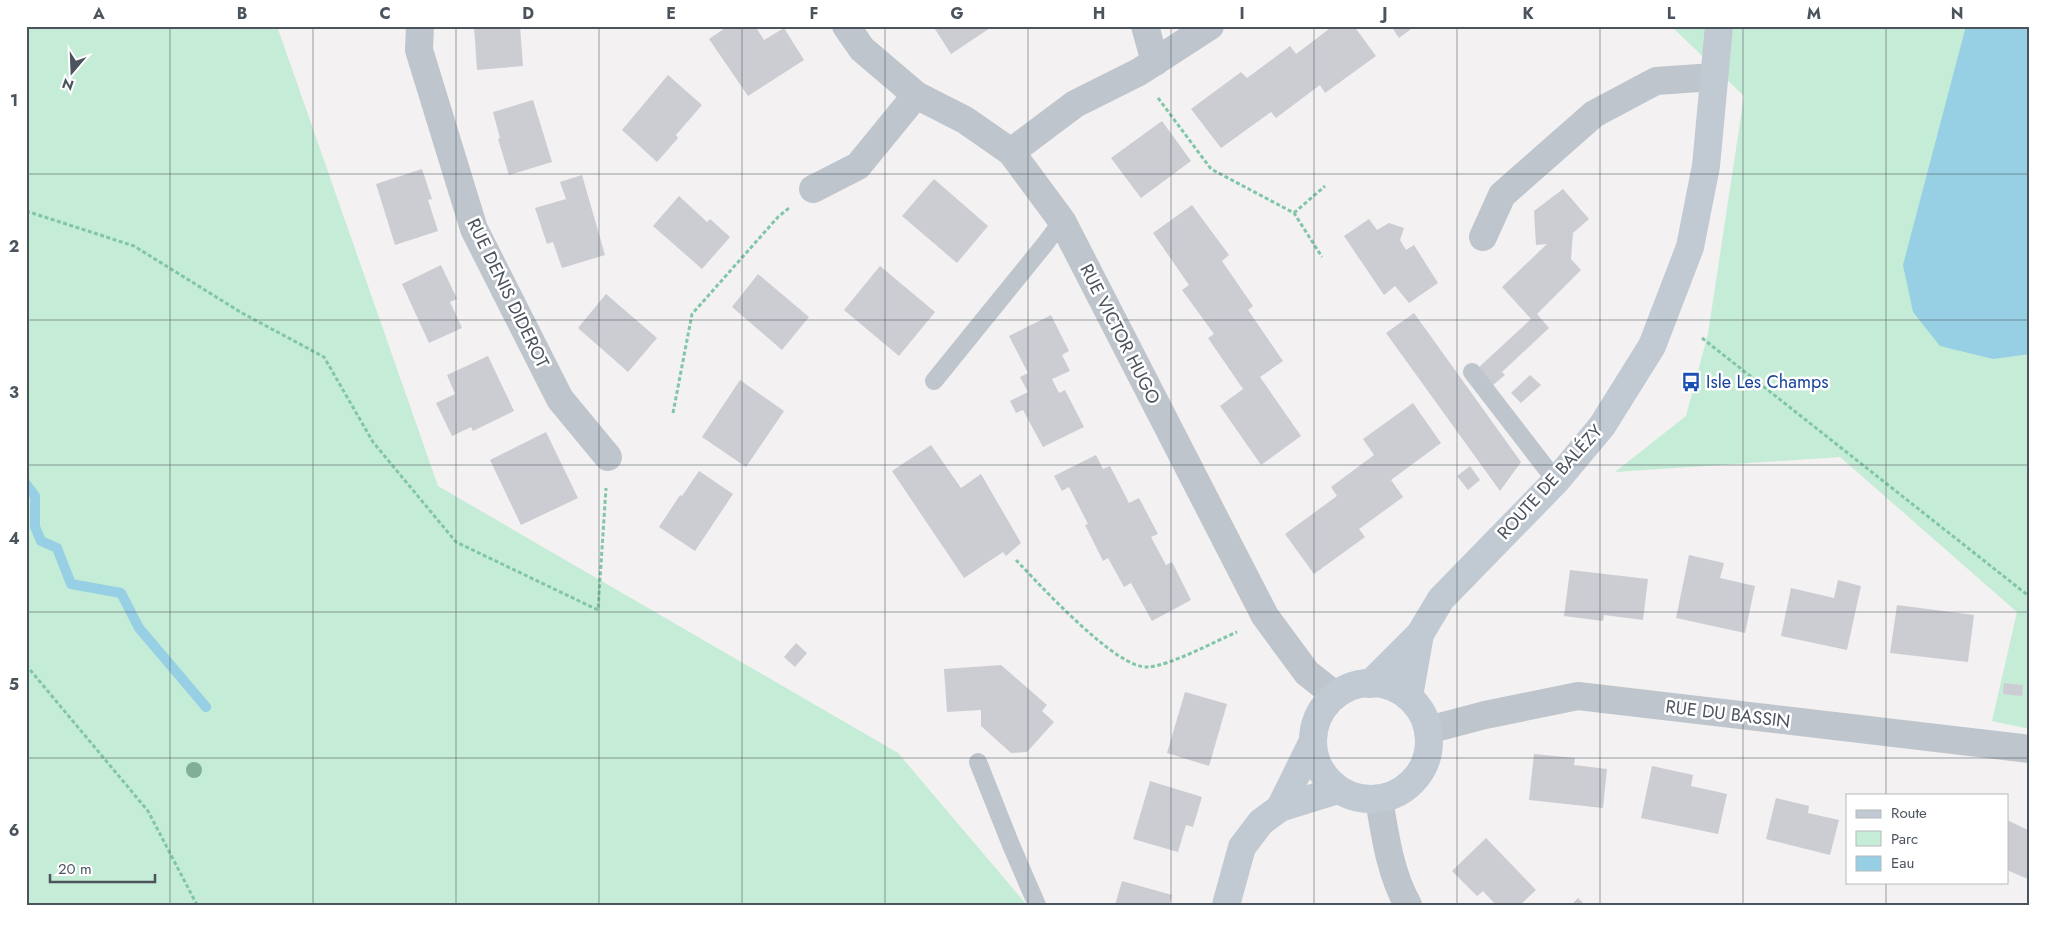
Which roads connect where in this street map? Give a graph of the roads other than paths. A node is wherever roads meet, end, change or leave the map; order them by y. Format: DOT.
graph roads {
  1 [pos="420,26"];
  2 [pos="846,26"];
  3 [pos="1145,26"];
  4 [pos="1210,26"];
  5 [pos="1719,26"];
  6 [pos="1147,67"];
  7 [pos="1714,77"];
  8 [pos="916,95"];
  9 [pos="1010,152"];
  10 [pos="813,189"];
  11 [pos="1062,221"];
  12 [pos="1483,237"];
  13 [pos="1472,372"];
  14 [pos="934,381"];
  15 [pos="608,457"];
  16 [pos="1556,480"];
  17 [pos="1420,634"];
  18 [pos="1370,684"];
  19 [pos="1335,695"];
  20 [pos="1409,696"];
  21 [pos="1428,730"];
  22 [pos="1312,743"];
  23 [pos="2030,749"];
  24 [pos="978,762"];
  25 [pos="1338,790"];
  26 [pos="1379,799"];
  27 [pos="1280,808"];
  28 [pos="1037,905"];
  29 [pos="1226,905"];
  30 [pos="1408,905"];
  1 -- 15 [label="street, RUE DENIS DIDEROT"];
  2 -- 8 [label="street, RUE VICTOR HUGO"];
  3 -- 6 [label="street"];
  4 -- 6 [label="street"];
  5 -- 7 [label="main road, ROUTE DE BALÉZY"];
  6 -- 9 [label="street"];
  7 -- 12 [label="street"];
  7 -- 16 [label="main road, ROUTE DE BALÉZY"];
  8 -- 9 [label="street, RUE VICTOR HUGO"];
  8 -- 10 [label="street"];
  9 -- 11 [label="street, RUE VICTOR HUGO"];
  11 -- 14 [label="lane"];
  11 -- 19 [label="street, RUE VICTOR HUGO"];
  13 -- 16 [label="lane"];
  16 -- 17 [label="main road, ROUTE DE BALÉZY"];
  17 -- 18 [label="main road, ROUTE DE BALÉZY"];
  17 -- 20 [label="main road, ROUTE DE BALÉZY"];
  18 -- 19 [label="main road"];
  18 -- 20 [label="main road"];
  19 -- 22 [label="main road"];
  20 -- 21 [label="main road"];
  21 -- 23 [label="street, RUE DU BASSIN"];
  21 -- 26 [label="main road"];
  22 -- 25 [label="main road"];
  22 -- 27 [label="main road"];
  24 -- 28 [label="lane"];
  25 -- 26 [label="main road"];
  25 -- 27 [label="main road"];
  26 -- 30 [label="street"];
  27 -- 29 [label="main road"];
}
